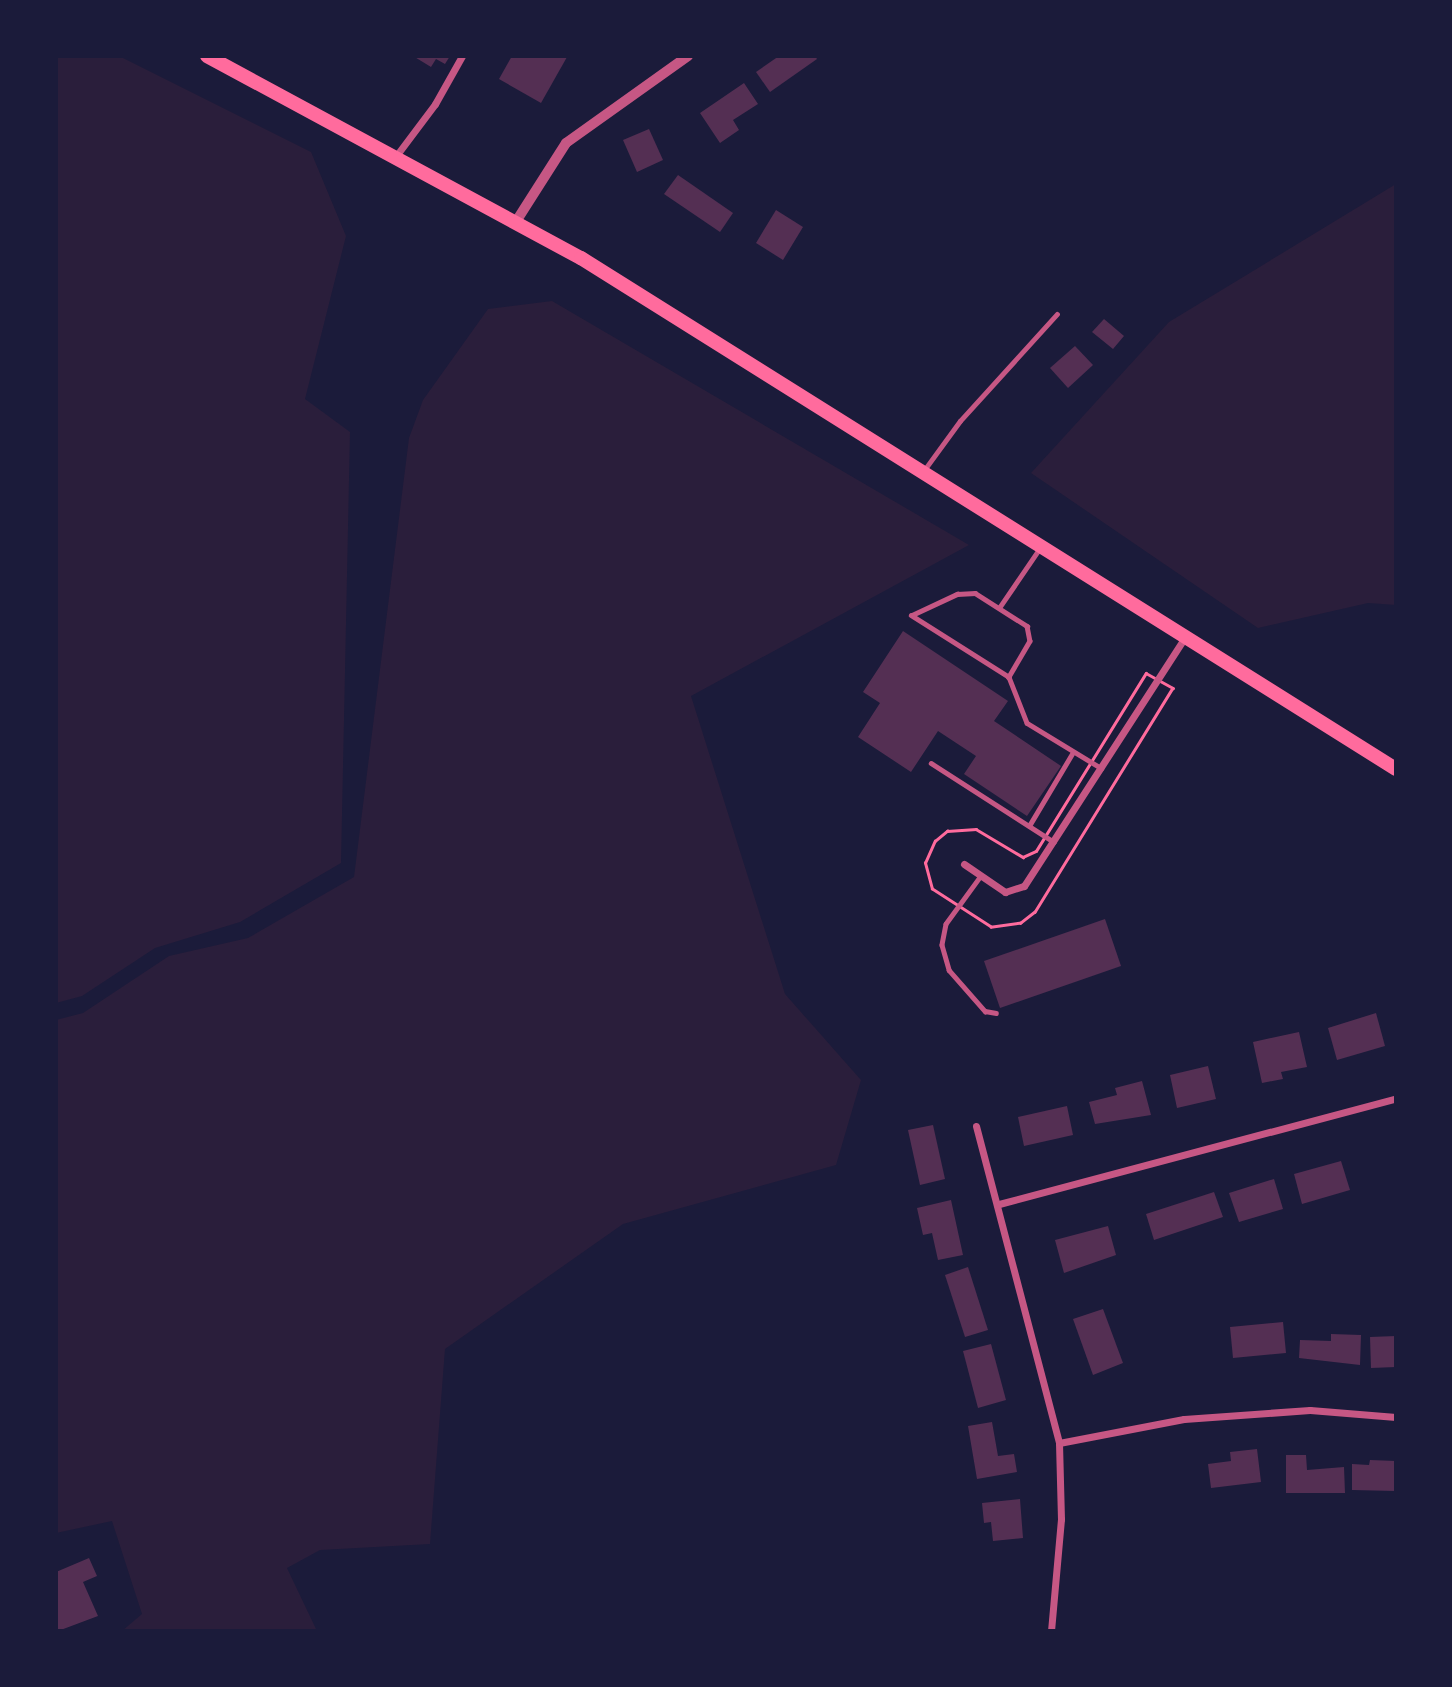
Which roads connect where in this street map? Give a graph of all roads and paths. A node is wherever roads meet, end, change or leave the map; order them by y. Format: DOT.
graph roads {
  1 [pos="207,56"];
  2 [pos="462,56"];
  3 [pos="688,56"];
  4 [pos="396,156"];
  5 [pos="517,220"];
  6 [pos="1057,314"];
  7 [pos="923,472"];
  8 [pos="1041,547"];
  9 [pos="999,608"];
  10 [pos="1185,637"];
  11 [pos="1009,677"];
  12 [pos="1072,754"];
  13 [pos="931,764"];
  14 [pos="1101,769"];
  15 [pos="1396,769"];
  16 [pos="1029,826"];
  17 [pos="1055,843"];
  18 [pos="964,864"];
  19 [pos="981,876"];
  20 [pos="996,1013"];
  21 [pos="1396,1097"];
  22 [pos="975,1126"];
  23 [pos="999,1204"];
  24 [pos="1396,1417"];
  25 [pos="1059,1443"];
  26 [pos="1051,1631"];
  1 -- 4 [label="highway"];
  2 -- 4 [label="street"];
  3 -- 5 [label="street"];
  4 -- 5 [label="highway"];
  5 -- 7 [label="highway"];
  6 -- 7 [label="lane"];
  7 -- 8 [label="highway"];
  8 -- 9 [label="lane"];
  8 -- 10 [label="highway"];
  9 -- 11 [label="lane"];
  9 -- 11 [label="lane"];
  10 -- 14 [label="street"];
  10 -- 15 [label="highway"];
  11 -- 12 [label="lane"];
  12 -- 14 [label="lane"];
  12 -- 16 [label="lane"];
  13 -- 16 [label="lane"];
  14 -- 17 [label="street"];
  16 -- 17 [label="lane"];
  17 -- 19 [label="street"];
  18 -- 19 [label="street"];
  19 -- 20 [label="lane"];
  21 -- 23 [label="street"];
  22 -- 23 [label="street"];
  23 -- 25 [label="street"];
  24 -- 25 [label="street"];
  25 -- 26 [label="street"];
}
